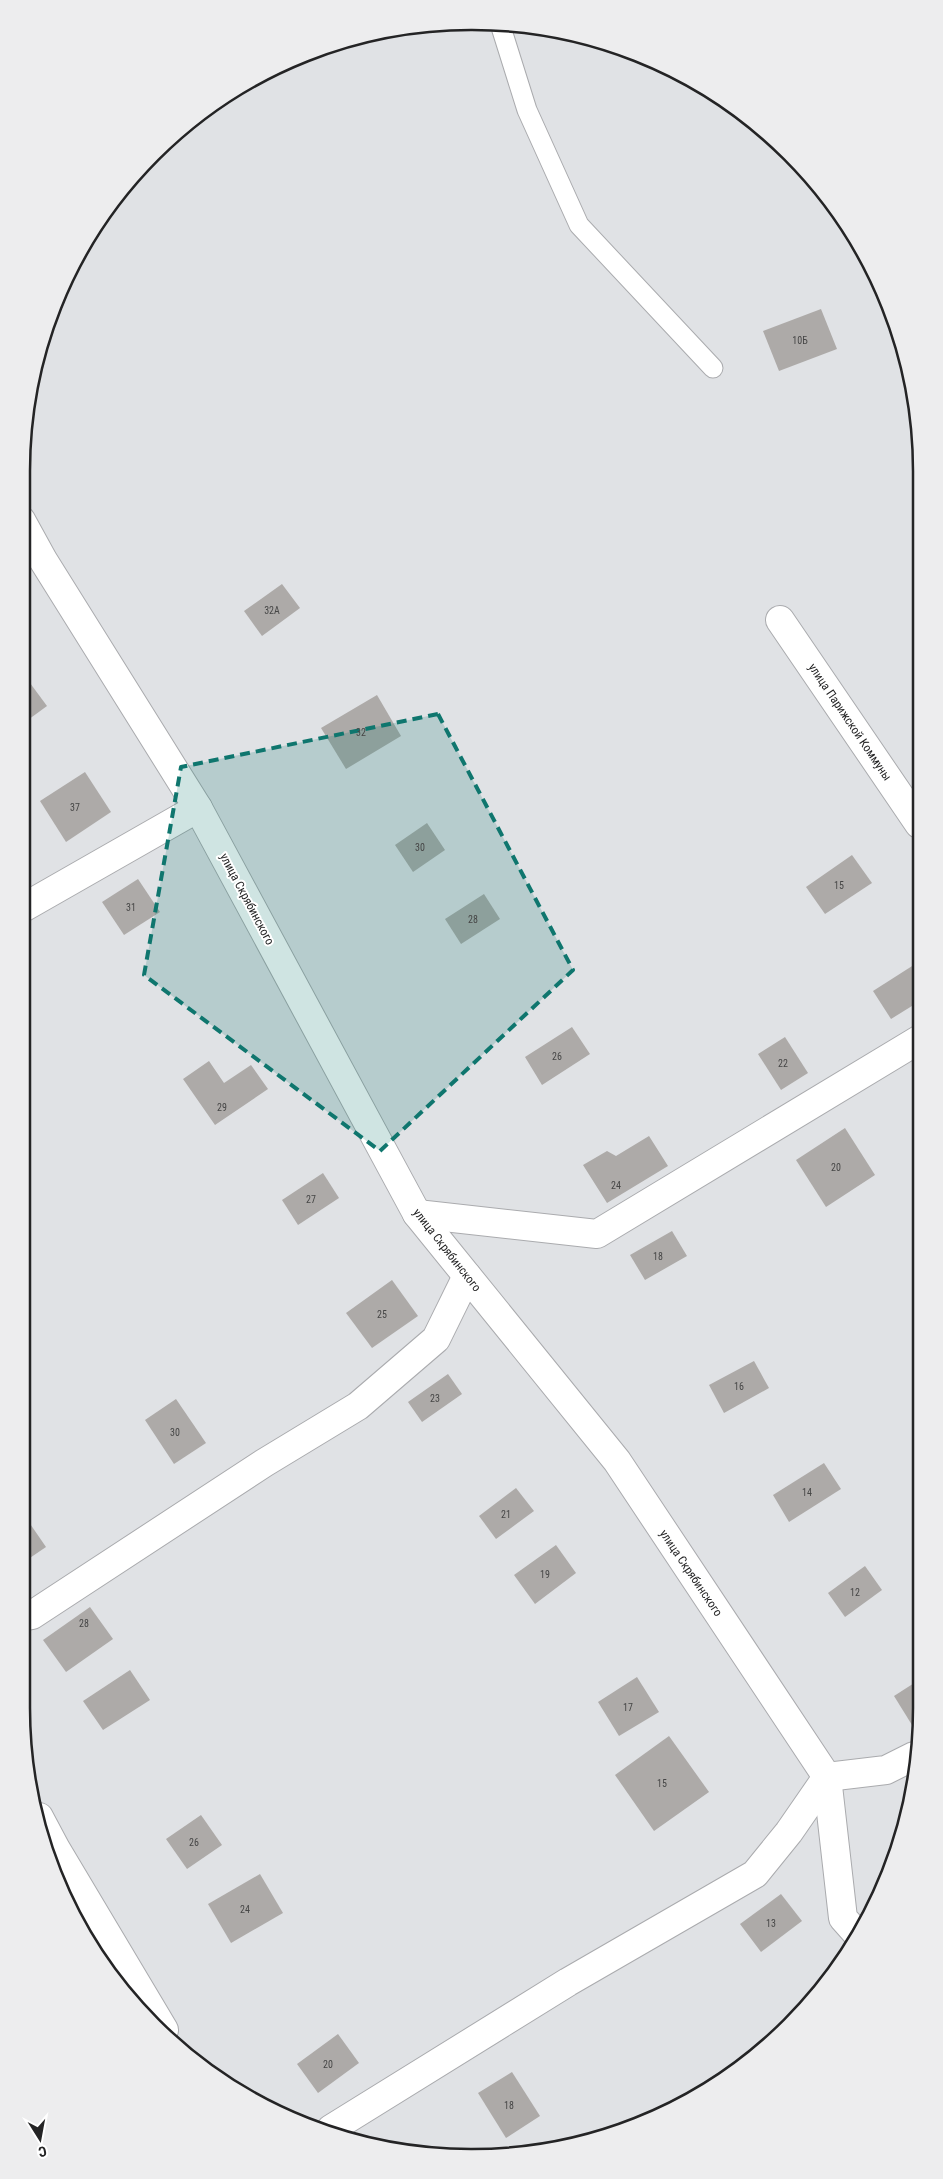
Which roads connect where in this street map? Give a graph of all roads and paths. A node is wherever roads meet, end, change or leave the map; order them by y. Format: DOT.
graph roads {
  1 [pos="502,31"];
  2 [pos="713,368"];
  3 [pos="30,536"];
  4 [pos="780,620"];
  5 [pos="198,808"];
  6 [pos="913,815"];
  7 [pos="30,904"];
  8 [pos="913,1043"];
  9 [pos="417,1214"];
  10 [pos="467,1276"];
  11 [pos="30,1615"];
  12 [pos="910,1758"];
  13 [pos="826,1777"];
  14 [pos="49,1836"];
  15 [pos="853,1929"];
  16 [pos="156,2017"];
  17 [pos="334,2127"];
  1 -- 2 [label="lane"];
  3 -- 5 [label="street, улица Скрябинского"];
  4 -- 6 [label="street, улица Парижской Коммуны"];
  5 -- 7 [label="street"];
  5 -- 9 [label="street, улица Скрябинского"];
  8 -- 9 [label="street"];
  9 -- 10 [label="street, улица Скрябинского"];
  10 -- 11 [label="street"];
  10 -- 13 [label="street, улица Скрябинского"];
  12 -- 13 [label="street"];
  13 -- 15 [label="street, улица Скрябинского"];
  13 -- 17 [label="street"];
  14 -- 16 [label="street"];
}
